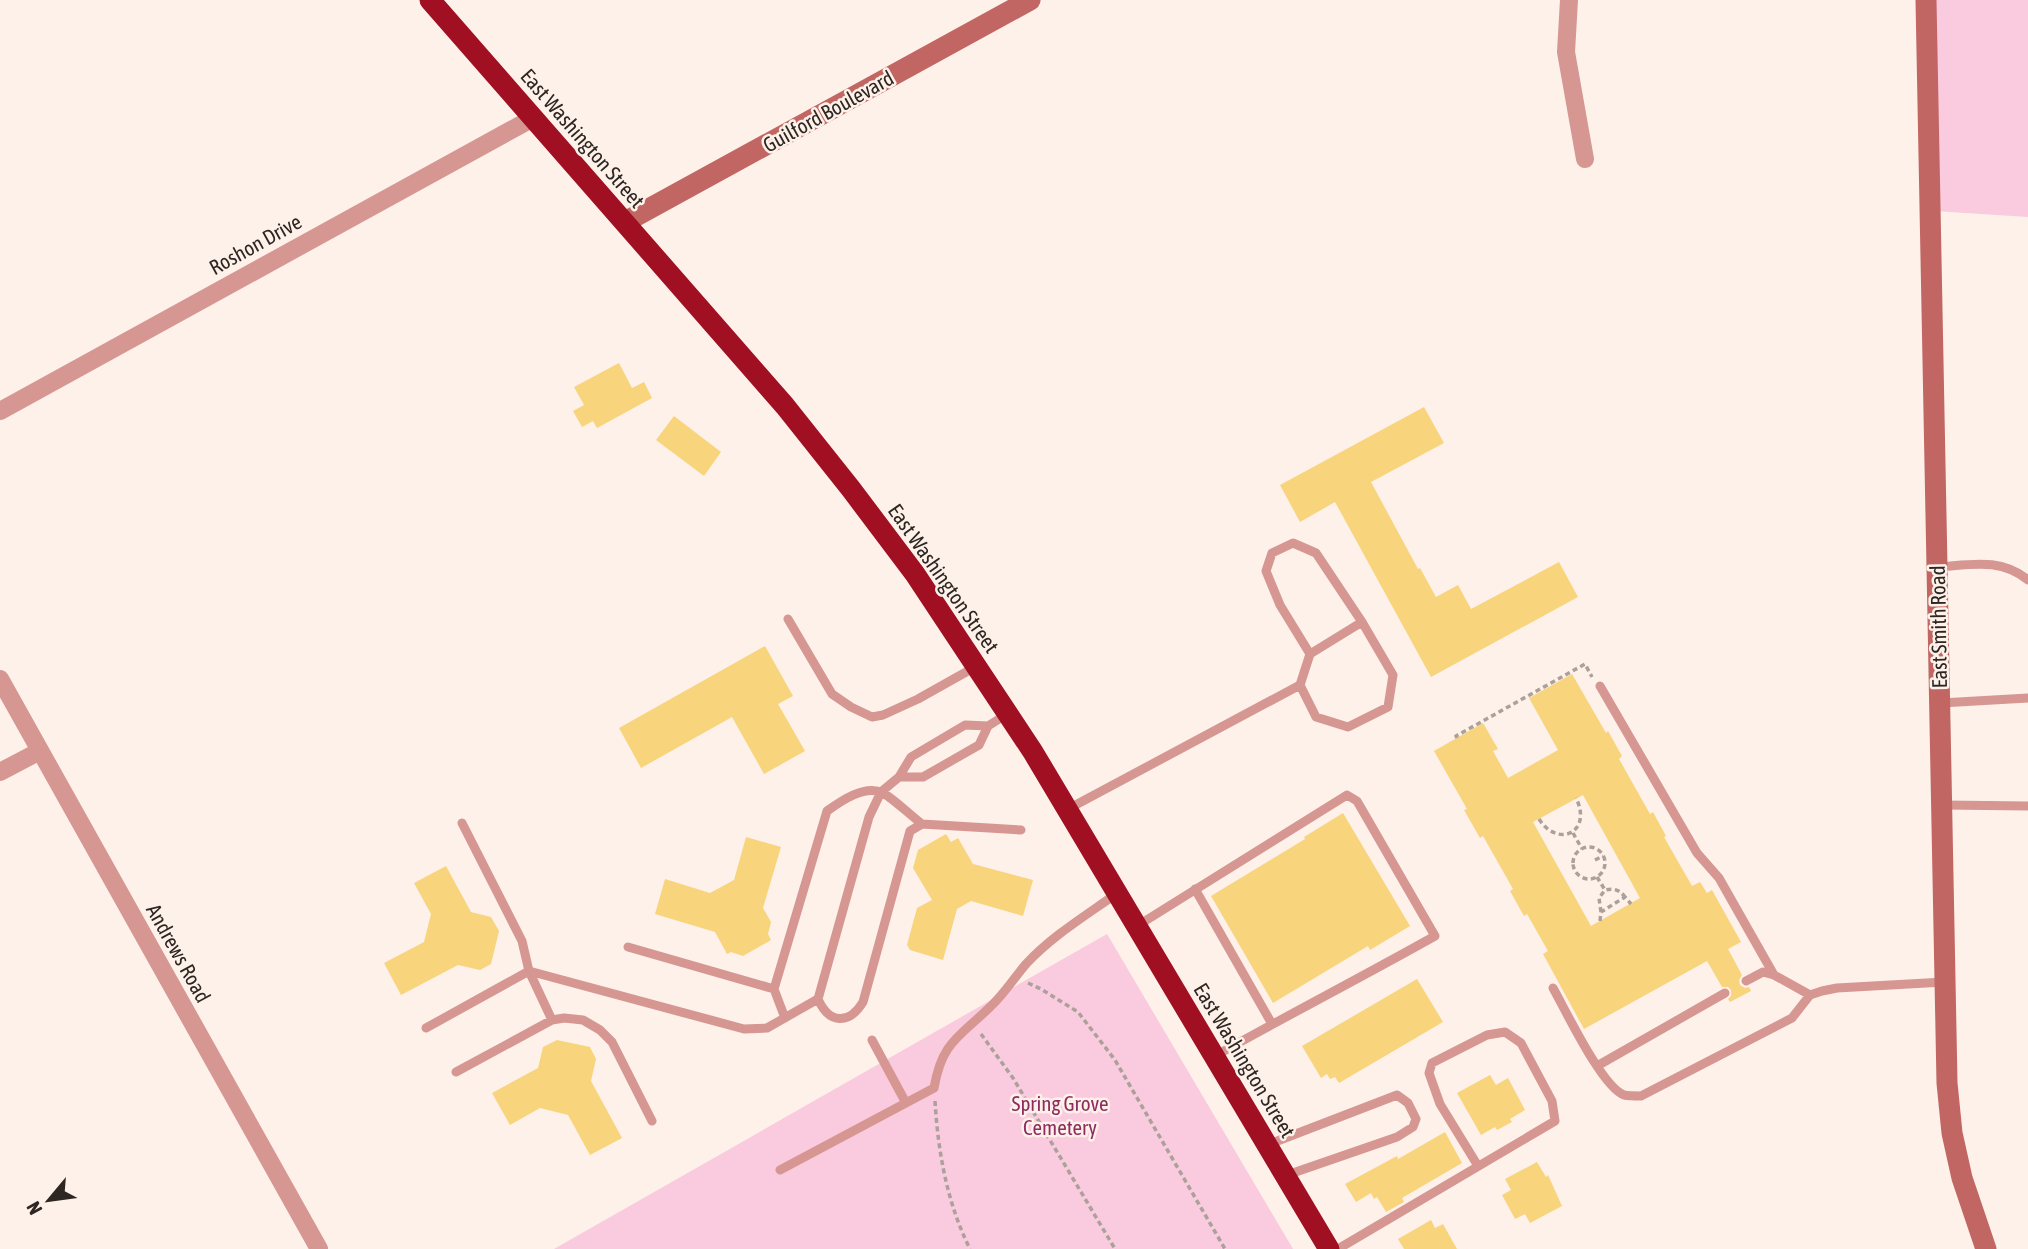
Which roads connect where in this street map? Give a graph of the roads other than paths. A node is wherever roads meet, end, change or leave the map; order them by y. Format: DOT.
graph roads {
  1 [pos="429,0"];
  2 [pos="1030,0"];
  3 [pos="1569,0"];
  4 [pos="1926,0"];
  5 [pos="533,118"];
  6 [pos="1585,159"];
  7 [pos="625,222"];
  8 [pos="0,411"];
  9 [pos="1937,567"];
  10 [pos="2028,580"];
  11 [pos="788,619"];
  12 [pos="1362,622"];
  13 [pos="1310,653"];
  14 [pos="977,666"];
  15 [pos="0,679"];
  16 [pos="1300,685"];
  17 [pos="1600,686"];
  18 [pos="2028,698"];
  19 [pos="1940,703"];
  20 [pos="1009,713"];
  21 [pos="988,726"];
  22 [pos="40,751"];
  23 [pos="0,772"];
  24 [pos="900,777"];
  25 [pos="881,792"];
  26 [pos="1942,805"];
  27 [pos="2028,806"];
  28 [pos="1068,809"];
  29 [pos="461,823"];
  30 [pos="922,824"];
  31 [pos="1021,830"];
  32 [pos="1195,889"];
  33 [pos="1118,893"];
  34 [pos="1137,926"];
  35 [pos="628,947"];
  36 [pos="529,971"];
  37 [pos="1774,975"];
  38 [pos="1746,981"];
  39 [pos="1944,982"];
  40 [pos="1553,988"];
  41 [pos="774,989"];
  42 [pos="1725,993"];
  43 [pos="1810,995"];
  44 [pos="818,999"];
  45 [pos="785,1018"];
  46 [pos="552,1020"];
  47 [pos="1272,1024"];
  48 [pos="426,1028"];
  49 [pos="872,1040"];
  50 [pos="1214,1056"];
  51 [pos="1597,1066"];
  52 [pos="456,1072"];
  53 [pos="906,1103"];
  54 [pos="652,1121"];
  55 [pos="1267,1145"];
  56 [pos="1478,1166"];
  57 [pos="780,1170"];
  58 [pos="1285,1176"];
  59 [pos="318,1249"];
  60 [pos="1329,1249"];
  61 [pos="1338,1249"];
  62 [pos="1986,1249"];
  1 -- 5 [label="highway, East Washington Street"];
  2 -- 7 [label="street, Guilford Boulevard"];
  3 -- 6 [label="street"];
  4 -- 9 [label="street, East Smith Road"];
  5 -- 7 [label="highway, East Washington Street"];
  5 -- 8 [label="street, Roshon Drive"];
  7 -- 14 [label="highway, East Washington Street"];
  9 -- 10 [label="lane"];
  9 -- 19 [label="street, East Smith Road"];
  11 -- 14 [label="lane"];
  12 -- 13 [label="lane"];
  12 -- 13 [label="lane"];
  12 -- 16 [label="lane"];
  13 -- 16 [label="lane"];
  14 -- 20 [label="highway, East Washington Street"];
  15 -- 22 [label="street, Andrews Road"];
  16 -- 28 [label="lane"];
  17 -- 37 [label="lane"];
  18 -- 19 [label="lane"];
  19 -- 26 [label="street, East Smith Road"];
  20 -- 21 [label="lane"];
  20 -- 28 [label="highway, East Washington Street"];
  21 -- 24 [label="lane"];
  21 -- 24 [label="lane"];
  22 -- 23 [label="street"];
  22 -- 59 [label="street, Andrews Road"];
  24 -- 25 [label="lane"];
  25 -- 30 [label="lane"];
  25 -- 41 [label="lane"];
  25 -- 44 [label="lane"];
  26 -- 27 [label="lane"];
  26 -- 39 [label="street, East Smith Road"];
  28 -- 33 [label="highway, East Washington Street"];
  29 -- 36 [label="lane"];
  30 -- 31 [label="lane"];
  30 -- 44 [label="lane"];
  32 -- 34 [label="lane"];
  32 -- 47 [label="lane"];
  32 -- 47 [label="lane"];
  33 -- 34 [label="highway, East Washington Street"];
  33 -- 53 [label="lane"];
  34 -- 50 [label="highway, East Washington Street"];
  35 -- 41 [label="lane"];
  36 -- 45 [label="lane"];
  36 -- 46 [label="lane"];
  36 -- 48 [label="lane"];
  37 -- 38 [label="lane"];
  37 -- 43 [label="lane"];
  39 -- 43 [label="lane"];
  39 -- 62 [label="street, East Smith Road"];
  40 -- 51 [label="lane"];
  41 -- 45 [label="lane"];
  42 -- 51 [label="lane"];
  43 -- 51 [label="lane"];
  44 -- 45 [label="lane"];
  46 -- 52 [label="lane"];
  46 -- 54 [label="lane"];
  47 -- 50 [label="lane"];
  49 -- 53 [label="lane"];
  50 -- 55 [label="highway, East Washington Street"];
  53 -- 57 [label="lane"];
  55 -- 58 [label="highway, East Washington Street"];
  55 -- 58 [label="lane"];
  56 -- 56 [label="lane"];
  56 -- 61 [label="lane"];
  58 -- 60 [label="highway, East Washington Street"];
}
